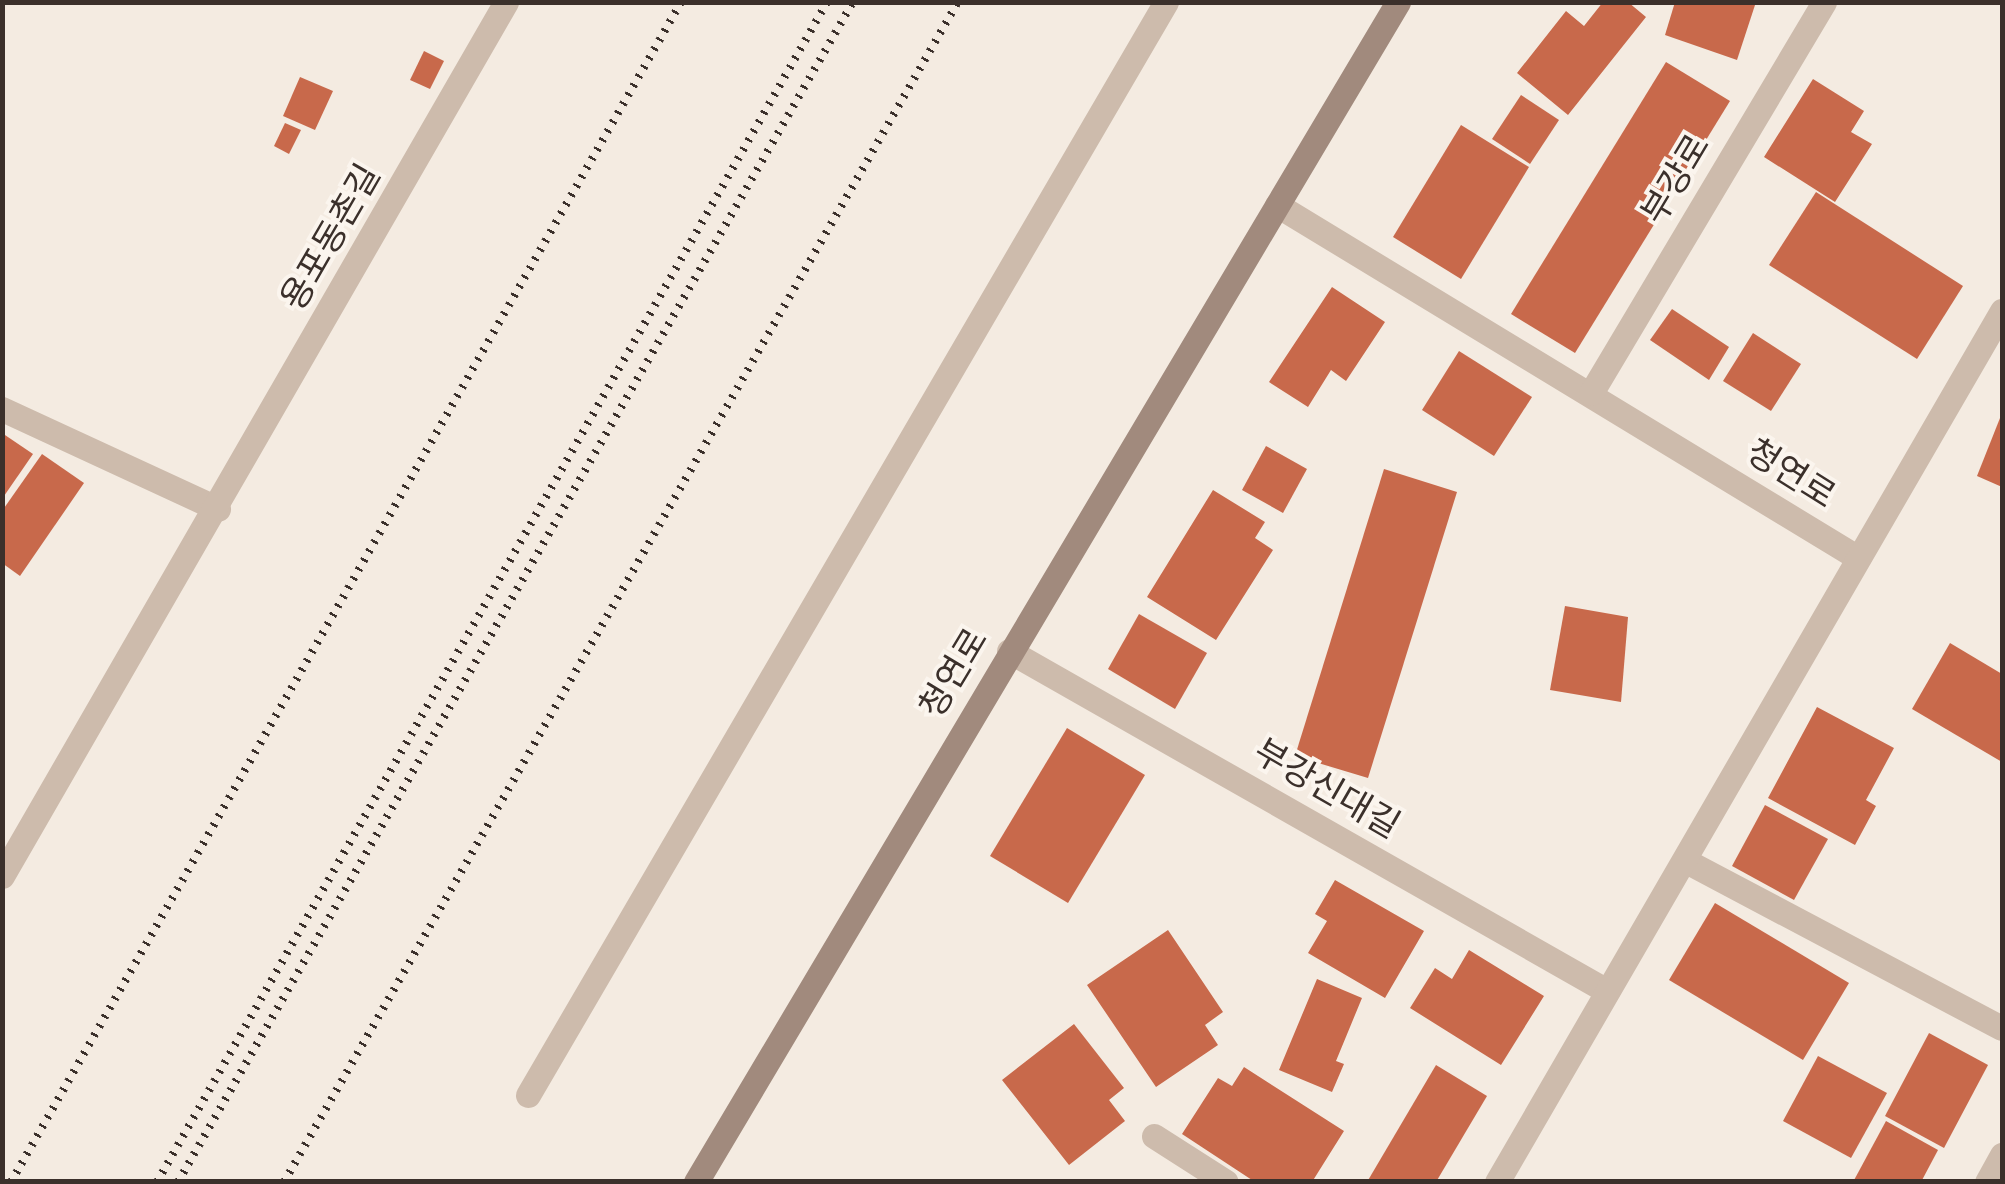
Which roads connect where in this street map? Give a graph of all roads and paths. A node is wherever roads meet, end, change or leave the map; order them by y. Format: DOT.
graph roads {
  1 [pos="506,2"];
  2 [pos="1166,2"];
  3 [pos="1398,2"];
  4 [pos="1824,2"];
  5 [pos="1278,205"];
  6 [pos="2002,311"];
  7 [pos="1590,393"];
  8 [pos="2,409"];
  9 [pos="218,509"];
  10 [pos="1855,556"];
  11 [pos="1010,651"];
  12 [pos="1686,861"];
  13 [pos="2,876"];
  14 [pos="1607,991"];
  15 [pos="2002,1028"];
  16 [pos="528,1095"];
  17 [pos="1154,1136"];
  18 [pos="2002,1155"];
  19 [pos="696,1182"];
  20 [pos="1226,1182"];
  21 [pos="1497,1182"];
  22 [pos="1987,1182"];
  1 -- 9 [label="street, 용포동촌길"];
  2 -- 16 [label="street"];
  3 -- 5 [label="main road, 청연로"];
  4 -- 7 [label="street, 부강로"];
  5 -- 7 [label="street, 청연로"];
  5 -- 11 [label="main road, 청연로"];
  6 -- 10 [label="street"];
  7 -- 10 [label="street, 청연로"];
  8 -- 9 [label="street"];
  9 -- 13 [label="street, 용포동촌길"];
  10 -- 12 [label="street"];
  11 -- 14 [label="street, 부강신대길"];
  11 -- 19 [label="main road, 청연로"];
  12 -- 14 [label="street"];
  12 -- 15 [label="street"];
  14 -- 21 [label="street"];
  17 -- 20 [label="street"];
  18 -- 22 [label="street"];
}
